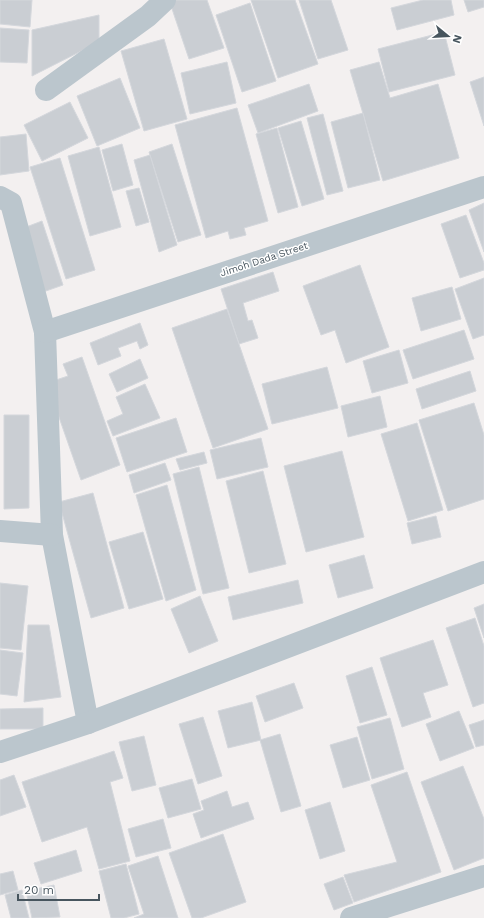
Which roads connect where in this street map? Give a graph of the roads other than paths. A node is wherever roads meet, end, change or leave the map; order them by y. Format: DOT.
graph roads {
  1 [pos="165,0"];
  2 [pos="46,90"];
  3 [pos="484,187"];
  4 [pos="0,197"];
  5 [pos="45,332"];
  6 [pos="0,531"];
  7 [pos="52,535"];
  8 [pos="484,572"];
  9 [pos="88,723"];
  10 [pos="0,752"];
  11 [pos="484,876"];
  12 [pos="350,918"];
  1 -- 2 [label="street"];
  3 -- 5 [label="street, Jimoh Dada Street"];
  4 -- 5 [label="street"];
  5 -- 7 [label="street"];
  6 -- 7 [label="street"];
  7 -- 9 [label="street"];
  8 -- 9 [label="street"];
  9 -- 10 [label="street"];
  11 -- 12 [label="street"];
}
